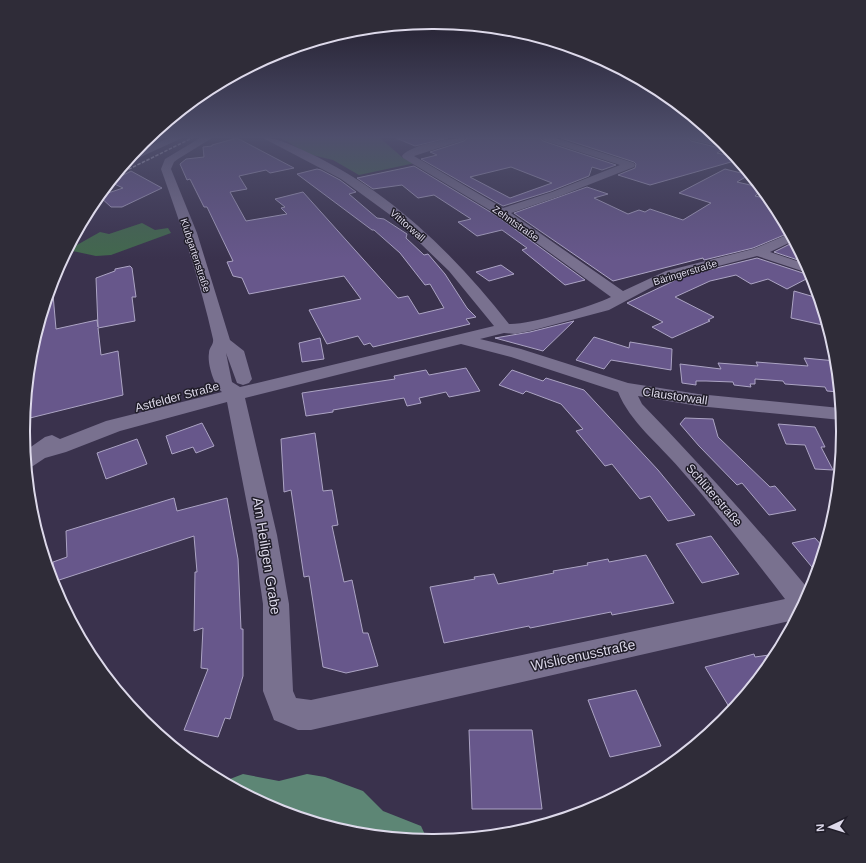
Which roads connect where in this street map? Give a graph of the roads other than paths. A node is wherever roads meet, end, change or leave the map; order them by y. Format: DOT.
graph roads {
  1 [pos="170,178"];
  2 [pos="347,178"];
  3 [pos="444,178"];
  4 [pos="596,178"];
  5 [pos="502,212"];
  6 [pos="787,239"];
  7 [pos="758,252"];
  8 [pos="800,267"];
  9 [pos="622,297"];
  10 [pos="496,330"];
  11 [pos="460,338"];
  12 [pos="515,353"];
  13 [pos="234,386"];
  14 [pos="626,388"];
  15 [pos="835,413"];
  16 [pos="35,456"];
  17 [pos="800,598"];
  18 [pos="795,608"];
  19 [pos="366,703"];
  20 [pos="264,796"];
  21 [pos="289,807"];
  22 [pos="354,826"];
  23 [pos="392,832"];
  1 -- 13 [label="street, Klubgartenstraße"];
  2 -- 10 [label="street, Vititorwall"];
  3 -- 5 [label="street, Zehntstraße"];
  4 -- 5 [label="street"];
  5 -- 9 [label="street, Zehntstraße"];
  6 -- 7 [label="street, Bäringerstraße"];
  7 -- 8 [label="street"];
  7 -- 9 [label="street, Bäringerstraße"];
  9 -- 10 [label="street, Bäringerstraße"];
  10 -- 11 [label="street, Astfelder Straße"];
  10 -- 12 [label="street, Claustorwall"];
  11 -- 12 [label="street, Claustorwall"];
  11 -- 13 [label="street, Astfelder Straße"];
  12 -- 14 [label="street, Claustorwall"];
  13 -- 16 [label="street, Astfelder Straße"];
  13 -- 19 [label="street, Am Heiligen Grabe"];
  14 -- 15 [label="street, Claustorwall"];
  14 -- 17 [label="street, Schlüterstraße"];
  18 -- 19 [label="street, Wislicenusstraße"];
  20 -- 21 [label="main road"];
  22 -- 23 [label="main road"];
}
